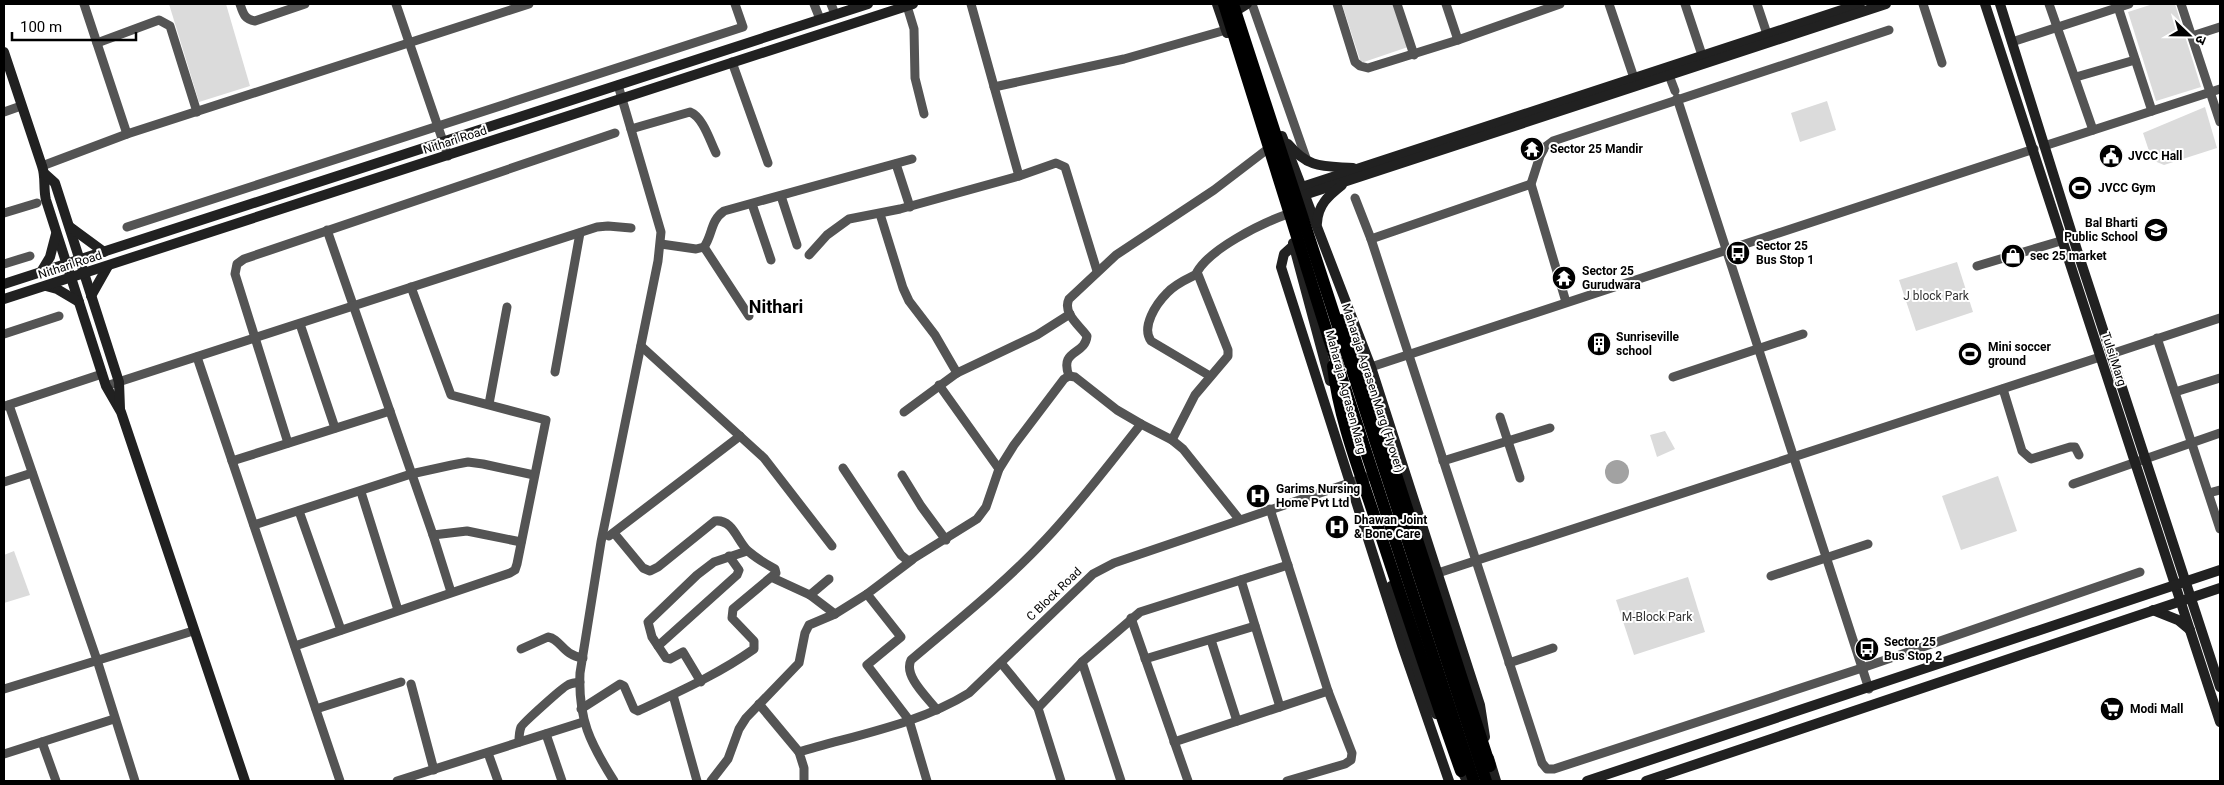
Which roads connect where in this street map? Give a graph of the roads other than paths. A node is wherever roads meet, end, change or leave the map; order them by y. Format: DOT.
graph roads {
  1 [pos="84,4"];
  2 [pos="240,4"];
  3 [pos="305,4"];
  4 [pos="396,4"];
  5 [pos="529,4"];
  6 [pos="738,4"];
  7 [pos="814,4"];
  8 [pos="832,4"];
  9 [pos="868,4"];
  10 [pos="970,4"];
  11 [pos="1217,4"];
  12 [pos="1224,4"];
  13 [pos="1252,4"];
  14 [pos="1337,4"];
  15 [pos="1397,4"];
  16 [pos="1446,4"];
  17 [pos="1560,4"];
  18 [pos="1609,4"];
  19 [pos="1685,4"];
  20 [pos="1757,4"];
  21 [pos="1860,4"];
  22 [pos="1886,4"];
  23 [pos="1923,4"];
  24 [pos="1985,4"];
  25 [pos="2000,4"];
  26 [pos="2049,4"];
  27 [pos="2129,4"];
  28 [pos="2181,4"];
  29 [pos="910,5"];
  30 [pos="1239,5"];
  31 [pos="2117,6"];
  32 [pos="835,14"];
  33 [pos="820,19"];
  34 [pos="796,27"];
  35 [pos="2220,27"];
  36 [pos="2057,28"];
  37 [pos="1226,30"];
  38 [pos="1889,30"];
  39 [pos="1767,34"];
  40 [pos="2192,36"];
  41 [pos="800,39"];
  42 [pos="1458,40"];
  43 [pos="2012,42"];
  44 [pos="97,43"];
  45 [pos="409,43"];
  46 [pos="4,52"];
  47 [pos="1414,55"];
  48 [pos="1703,59"];
  49 [pos="2135,60"];
  50 [pos="732,62"];
  51 [pos="1942,63"];
  52 [pos="1668,71"];
  53 [pos="2076,77"];
  54 [pos="1634,78"];
  55 [pos="618,84"];
  56 [pos="994,87"];
  57 [pos="2220,89"];
  58 [pos="2210,92"];
  59 [pos="1676,97"];
  60 [pos="622,99"];
  61 [pos="21,106"];
  62 [pos="2152,111"];
  63 [pos="4,112"];
  64 [pos="197,112"];
  65 [pos="924,114"];
  66 [pos="2220,122"];
  67 [pos="438,125"];
  68 [pos="631,129"];
  69 [pos="2093,130"];
  70 [pos="127,134"];
  71 [pos="615,134"];
  72 [pos="1282,135"];
  73 [pos="443,142"];
  74 [pos="2044,146"];
  75 [pos="2034,149"];
  76 [pos="1265,152"];
  77 [pos="716,153"];
  78 [pos="448,156"];
  79 [pos="912,159"];
  80 [pos="1307,161"];
  81 [pos="768,163"];
  82 [pos="896,164"];
  83 [pos="1357,168"];
  84 [pos="44,170"];
  85 [pos="1019,176"];
  86 [pos="1348,180"];
  87 [pos="1531,184"];
  88 [pos="1303,191"];
  89 [pos="781,196"];
  90 [pos="1355,198"];
  91 [pos="37,203"];
  92 [pos="752,204"];
  93 [pos="910,207"];
  94 [pos="4,213"];
  95 [pos="880,214"];
  96 [pos="1285,215"];
  97 [pos="70,226"];
  98 [pos="127,227"];
  99 [pos="631,228"];
  100 [pos="1316,229"];
  101 [pos="327,230"];
  102 [pos="57,233"];
  103 [pos="580,233"];
  104 [pos="1371,238"];
  105 [pos="2064,240"];
  106 [pos="661,244"];
  107 [pos="797,245"];
  108 [pos="1294,246"];
  109 [pos="704,247"];
  110 [pos="1726,249"];
  111 [pos="104,252"];
  112 [pos="809,255"];
  113 [pos="30,256"];
  114 [pos="80,259"];
  115 [pos="771,260"];
  116 [pos="67,263"];
  117 [pos="4,264"];
  118 [pos="108,266"];
  119 [pos="1977,266"];
  120 [pos="1097,271"];
  121 [pos="41,272"];
  122 [pos="84,274"];
  123 [pos="1197,274"];
  124 [pos="71,278"];
  125 [pos="4,284"];
  126 [pos="46,286"];
  127 [pos="411,288"];
  128 [pos="91,296"];
  129 [pos="4,299"];
  130 [pos="1329,299"];
  131 [pos="79,302"];
  132 [pos="1566,302"];
  133 [pos="353,306"];
  134 [pos="507,307"];
  135 [pos="1070,314"];
  136 [pos="59,316"];
  137 [pos="749,316"];
  138 [pos="2219,322"];
  139 [pos="300,324"];
  140 [pos="4,334"];
  141 [pos="1803,334"];
  142 [pos="255,338"];
  143 [pos="2157,338"];
  144 [pos="1330,342"];
  145 [pos="641,346"];
  146 [pos="1758,349"];
  147 [pos="2111,354"];
  148 [pos="1408,355"];
  149 [pos="197,357"];
  150 [pos="2100,357"];
  151 [pos="1371,367"];
  152 [pos="554,372"];
  153 [pos="957,373"];
  154 [pos="102,374"];
  155 [pos="1070,376"];
  156 [pos="1210,376"];
  157 [pos="1673,377"];
  158 [pos="2220,378"];
  159 [pos="119,382"];
  160 [pos="939,385"];
  161 [pos="106,386"];
  162 [pos="2003,389"];
  163 [pos="2175,392"];
  164 [pos="489,404"];
  165 [pos="6,406"];
  166 [pos="390,411"];
  167 [pos="121,412"];
  168 [pos="904,412"];
  169 [pos="1500,417"];
  170 [pos="1140,424"];
  171 [pos="335,428"];
  172 [pos="1550,428"];
  173 [pos="2220,433"];
  174 [pos="740,436"];
  175 [pos="1172,440"];
  176 [pos="1508,441"];
  177 [pos="2192,442"];
  178 [pos="288,443"];
  179 [pos="2079,455"];
  180 [pos="1794,457"];
  181 [pos="2145,458"];
  182 [pos="232,461"];
  183 [pos="1443,461"];
  184 [pos="2134,462"];
  185 [pos="1402,464"];
  186 [pos="844,468"];
  187 [pos="999,469"];
  188 [pos="32,473"];
  189 [pos="412,474"];
  190 [pos="534,475"];
  191 [pos="902,475"];
  192 [pos="1520,478"];
  193 [pos="1354,481"];
  194 [pos="4,482"];
  195 [pos="2073,484"];
  196 [pos="2220,490"];
  197 [pos="361,492"];
  198 [pos="2208,493"];
  199 [pos="1270,509"];
  200 [pos="299,511"];
  201 [pos="1238,519"];
  202 [pos="254,526"];
  203 [pos="2220,529"];
  204 [pos="614,533"];
  205 [pos="433,535"];
  206 [pos="946,540"];
  207 [pos="521,542"];
  208 [pos="601,542"];
  209 [pos="1868,544"];
  210 [pos="832,546"];
  211 [pos="747,551"];
  212 [pos="729,556"];
  213 [pos="1826,558"];
  214 [pos="912,560"];
  215 [pos="1476,561"];
  216 [pos="1288,565"];
  217 [pos="2220,570"];
  218 [pos="2140,572"];
  219 [pos="1438,573"];
  220 [pos="1771,576"];
  221 [pos="773,578"];
  222 [pos="829,579"];
  223 [pos="1241,580"];
  224 [pos="2180,584"];
  225 [pos="2220,588"];
  226 [pos="451,592"];
  227 [pos="867,594"];
  228 [pos="810,595"];
  229 [pos="2186,599"];
  230 [pos="398,610"];
  231 [pos="2153,610"];
  232 [pos="835,614"];
  233 [pos="1131,618"];
  234 [pos="1255,626"];
  235 [pos="340,630"];
  236 [pos="193,631"];
  237 [pos="2191,631"];
  238 [pos="1211,640"];
  239 [pos="294,646"];
  240 [pos="658,646"];
  241 [pos="1553,648"];
  242 [pos="521,649"];
  243 [pos="583,658"];
  244 [pos="1145,659"];
  245 [pos="97,660"];
  246 [pos="1082,662"];
  247 [pos="1002,663"];
  248 [pos="1509,663"];
  249 [pos="1865,677"];
  250 [pos="401,682"];
  251 [pos="580,682"];
  252 [pos="701,682"];
  253 [pos="411,684"];
  254 [pos="2220,687"];
  255 [pos="4,689"];
  256 [pos="1328,691"];
  257 [pos="673,695"];
  258 [pos="759,704"];
  259 [pos="1280,707"];
  260 [pos="1038,708"];
  261 [pos="316,709"];
  262 [pos="581,710"];
  263 [pos="937,710"];
  264 [pos="114,719"];
  265 [pos="909,720"];
  266 [pos="1237,721"];
  267 [pos="583,722"];
  268 [pos="2220,722"];
  269 [pos="546,734"];
  270 [pos="42,742"];
  271 [pos="519,742"];
  272 [pos="1174,742"];
  273 [pos="799,752"];
  274 [pos="488,753"];
  275 [pos="4,754"];
  276 [pos="1490,766"];
  277 [pos="434,770"];
  278 [pos="1462,778"];
  279 [pos="56,781"];
  280 [pos="135,781"];
  281 [pos="245,781"];
  282 [pos="340,781"];
  283 [pos="397,781"];
  284 [pos="498,781"];
  285 [pos="562,781"];
  286 [pos="614,781"];
  287 [pos="697,781"];
  288 [pos="711,781"];
  289 [pos="804,781"];
  290 [pos="928,781"];
  291 [pos="1061,781"];
  292 [pos="1121,781"];
  293 [pos="1188,781"];
  294 [pos="1287,781"];
  295 [pos="1449,781"];
  296 [pos="1474,781"];
  297 [pos="1486,781"];
  298 [pos="1496,781"];
  299 [pos="1501,781"];
  300 [pos="1587,781"];
  301 [pos="1646,781"];
  1 -- 44 [label="street"];
  2 -- 3 [label="street"];
  4 -- 45 [label="street"];
  5 -- 45 [label="street"];
  6 -- 67 [label="street"];
  7 -- 33 [label="street"];
  8 -- 32 [label="street"];
  9 -- 32 [label="street, Nithari Road"];
  10 -- 56 [label="street"];
  11 -- 37 [label="street, Maharaja Agrasen Marg"];
  12 -- 144 [label="main road, Maharaja Agrasen Marg (Flyover)"];
  13 -- 80 [label="street"];
  14 -- 47 [label="street"];
  15 -- 47 [label="street"];
  16 -- 42 [label="street"];
  17 -- 42 [label="street"];
  18 -- 54 [label="street"];
  19 -- 48 [label="street"];
  20 -- 39 [label="street"];
  21 -- 39 [label="street"];
  22 -- 48 [label="street"];
  23 -- 51 [label="street"];
  24 -- 75 [label="street, Tulsi Marg"];
  25 -- 43 [label="street, Tulsi Marg"];
  26 -- 36 [label="street"];
  27 -- 31 [label="street"];
  28 -- 40 [label="street"];
  29 -- 41 [label="street, Nithari Road"];
  29 -- 65 [label="street"];
  30 -- 72 [label="street, Maharaja Agrasen Marg"];
  30 -- 130 [label="main road, Maharaja Agrasen Marg (Flyover)"];
  31 -- 36 [label="street"];
  31 -- 49 [label="street"];
  32 -- 33 [label="street, Nithari Road"];
  33 -- 34 [label="street, Nithari Road"];
  34 -- 41 [label="street"];
  34 -- 55 [label="street, Nithari Road"];
  35 -- 40 [label="street"];
  36 -- 43 [label="street"];
  36 -- 53 [label="street"];
  37 -- 56 [label="street"];
  37 -- 76 [label="street, Maharaja Agrasen Marg"];
  38 -- 59 [label="street"];
  39 -- 48 [label="street"];
  40 -- 58 [label="street"];
  41 -- 50 [label="street, Nithari Road"];
  42 -- 47 [label="street"];
  43 -- 74 [label="street, Tulsi Marg"];
  44 -- 64 [label="street"];
  44 -- 70 [label="street"];
  45 -- 64 [label="street"];
  45 -- 67 [label="street"];
  46 -- 61 [label="street"];
  48 -- 52 [label="street"];
  49 -- 53 [label="street"];
  49 -- 62 [label="street"];
  50 -- 60 [label="street, Nithari Road"];
  50 -- 81 [label="street"];
  52 -- 54 [label="street"];
  52 -- 59 [label="street"];
  52 -- 86 [label="street"];
  53 -- 69 [label="street"];
  54 -- 83 [label="street"];
  55 -- 60 [label="street"];
  55 -- 73 [label="street, Nithari Road"];
  56 -- 85 [label="street"];
  57 -- 58 [label="street"];
  58 -- 62 [label="street"];
  58 -- 66 [label="street"];
  59 -- 87 [label="street"];
  59 -- 110 [label="street"];
  60 -- 68 [label="street"];
  60 -- 78 [label="street, Nithari Road"];
  61 -- 63 [label="street"];
  61 -- 84 [label="street"];
  62 -- 69 [label="street"];
  64 -- 70 [label="street"];
  67 -- 73 [label="street"];
  67 -- 98 [label="street"];
  68 -- 77 [label="street"];
  68 -- 106 [label="street"];
  69 -- 74 [label="street"];
  70 -- 84 [label="street"];
  71 -- 101 [label="street"];
  72 -- 80 [label="street"];
  72 -- 88 [label="street, Maharaja Agrasen Marg"];
  73 -- 78 [label="street"];
  73 -- 111 [label="street, Nithari Road"];
  74 -- 147 [label="street, Tulsi Marg"];
  75 -- 105 [label="street, Tulsi Marg"];
  75 -- 110 [label="street"];
  76 -- 96 [label="street, Maharaja Agrasen Marg"];
  76 -- 120 [label="street"];
  78 -- 118 [label="street, Nithari Road"];
  79 -- 82 [label="street"];
  80 -- 83 [label="street"];
  82 -- 89 [label="street"];
  82 -- 93 [label="street"];
  83 -- 88 [label="street"];
  84 -- 97 [label="street"];
  84 -- 102 [label="street"];
  85 -- 93 [label="street"];
  85 -- 120 [label="street"];
  86 -- 88 [label="street"];
  86 -- 100 [label="street"];
  87 -- 104 [label="street"];
  87 -- 132 [label="street"];
  88 -- 100 [label="street, Maharaja Agrasen Marg"];
  89 -- 92 [label="street"];
  89 -- 107 [label="street"];
  90 -- 104 [label="street"];
  91 -- 94 [label="street"];
  92 -- 109 [label="street"];
  92 -- 115 [label="street"];
  93 -- 95 [label="street"];
  95 -- 112 [label="street"];
  95 -- 153 [label="street"];
  96 -- 108 [label="street, Maharaja Agrasen Marg"];
  96 -- 123 [label="street"];
  97 -- 111 [label="street"];
  97 -- 114 [label="street"];
  99 -- 103 [label="street"];
  100 -- 151 [label="street, Maharaja Agrasen Marg"];
  101 -- 133 [label="street"];
  101 -- 142 [label="street"];
  102 -- 116 [label="street"];
  102 -- 121 [label="street"];
  103 -- 127 [label="street"];
  103 -- 152 [label="street"];
  104 -- 148 [label="street"];
  105 -- 119 [label="street"];
  105 -- 150 [label="street, Tulsi Marg"];
  106 -- 109 [label="street"];
  106 -- 145 [label="street"];
  108 -- 193 [label="street, Maharaja Agrasen Marg"];
  108 -- 193 [label="street"];
  109 -- 137 [label="street"];
  110 -- 132 [label="street"];
  110 -- 146 [label="street"];
  111 -- 114 [label="street, Nithari Road"];
  113 -- 117 [label="street"];
  114 -- 116 [label="street, Nithari Road"];
  114 -- 122 [label="street"];
  116 -- 121 [label="street, Nithari Road"];
  116 -- 124 [label="street"];
  118 -- 122 [label="street, Nithari Road"];
  118 -- 128 [label="street"];
  120 -- 135 [label="street"];
  121 -- 125 [label="street, Nithari Road"];
  122 -- 124 [label="street, Nithari Road"];
  122 -- 128 [label="street"];
  123 -- 156 [label="street"];
  123 -- 156 [label="street"];
  124 -- 126 [label="street, Nithari Road"];
  124 -- 131 [label="street"];
  126 -- 129 [label="street, Nithari Road"];
  126 -- 131 [label="street"];
  127 -- 133 [label="street"];
  127 -- 164 [label="street"];
  128 -- 159 [label="street"];
  130 -- 276 [label="main road"];
  130 -- 297 [label="main road, Maharaja Agrasen Marg (Flyover)"];
  131 -- 154 [label="street"];
  132 -- 148 [label="street"];
  133 -- 139 [label="street"];
  133 -- 166 [label="street"];
  134 -- 164 [label="street"];
  135 -- 153 [label="street"];
  135 -- 155 [label="street"];
  136 -- 140 [label="street"];
  138 -- 143 [label="street"];
  139 -- 142 [label="street"];
  139 -- 171 [label="street"];
  141 -- 146 [label="street"];
  142 -- 149 [label="street"];
  142 -- 178 [label="street"];
  143 -- 147 [label="street"];
  143 -- 163 [label="street"];
  144 -- 278 [label="main road"];
  144 -- 296 [label="main road, Maharaja Agrasen Marg (Flyover)"];
  145 -- 174 [label="street"];
  145 -- 208 [label="street"];
  146 -- 157 [label="street"];
  146 -- 180 [label="street"];
  147 -- 181 [label="street, Tulsi Marg"];
  148 -- 151 [label="street"];
  148 -- 183 [label="street"];
  149 -- 159 [label="street"];
  149 -- 182 [label="street"];
  150 -- 162 [label="street"];
  150 -- 184 [label="street, Tulsi Marg"];
  151 -- 185 [label="street, Maharaja Agrasen Marg"];
  153 -- 160 [label="street"];
  154 -- 161 [label="street"];
  154 -- 165 [label="street"];
  155 -- 170 [label="street"];
  155 -- 187 [label="street"];
  156 -- 175 [label="street"];
  158 -- 163 [label="street"];
  159 -- 161 [label="street"];
  159 -- 167 [label="street"];
  160 -- 168 [label="street"];
  160 -- 187 [label="street"];
  161 -- 167 [label="street"];
  162 -- 179 [label="street"];
  162 -- 180 [label="street"];
  163 -- 177 [label="street"];
  164 -- 190 [label="street"];
  165 -- 188 [label="street"];
  166 -- 171 [label="street"];
  166 -- 189 [label="street"];
  167 -- 236 [label="street"];
  169 -- 176 [label="street"];
  170 -- 175 [label="street"];
  170 -- 263 [label="street"];
  171 -- 178 [label="street"];
  172 -- 176 [label="street"];
  173 -- 177 [label="street"];
  174 -- 204 [label="street"];
  174 -- 210 [label="street"];
  175 -- 201 [label="street"];
  176 -- 183 [label="street"];
  176 -- 192 [label="street"];
  177 -- 181 [label="street"];
  177 -- 198 [label="street"];
  178 -- 182 [label="street"];
  180 -- 213 [label="street"];
  180 -- 215 [label="street"];
  181 -- 184 [label="street"];
  181 -- 224 [label="street, Tulsi Marg"];
  182 -- 202 [label="street"];
  183 -- 215 [label="street"];
  184 -- 195 [label="street"];
  184 -- 224 [label="street, Tulsi Marg"];
  185 -- 193 [label="street, C Block Road"];
  185 -- 219 [label="street, Maharaja Agrasen Marg"];
  186 -- 214 [label="street"];
  187 -- 206 [label="street"];
  188 -- 194 [label="street"];
  188 -- 245 [label="street"];
  189 -- 190 [label="street"];
  189 -- 197 [label="street"];
  189 -- 205 [label="street"];
  190 -- 207 [label="street"];
  191 -- 206 [label="street"];
  193 -- 199 [label="street, C Block Road"];
  193 -- 278 [label="street, Maharaja Agrasen Marg"];
  193 -- 295 [label="street"];
  196 -- 198 [label="street"];
  197 -- 200 [label="street"];
  197 -- 230 [label="street"];
  198 -- 203 [label="street"];
  199 -- 201 [label="street, C Block Road"];
  199 -- 216 [label="street"];
  200 -- 202 [label="street"];
  200 -- 235 [label="street"];
  201 -- 247 [label="street, C Block Road"];
  202 -- 239 [label="street"];
  204 -- 208 [label="street"];
  204 -- 211 [label="street"];
  205 -- 207 [label="street"];
  205 -- 226 [label="street"];
  206 -- 214 [label="street"];
  207 -- 226 [label="street"];
  208 -- 243 [label="street"];
  209 -- 213 [label="street"];
  211 -- 212 [label="street"];
  211 -- 221 [label="street"];
  212 -- 240 [label="street"];
  212 -- 240 [label="street"];
  213 -- 220 [label="street"];
  213 -- 249 [label="street"];
  214 -- 227 [label="street"];
  215 -- 219 [label="street"];
  215 -- 248 [label="street"];
  216 -- 223 [label="street"];
  216 -- 256 [label="street"];
  217 -- 224 [label="street"];
  218 -- 249 [label="street"];
  219 -- 276 [label="street, Maharaja Agrasen Marg"];
  221 -- 228 [label="street"];
  221 -- 252 [label="street"];
  222 -- 228 [label="street"];
  223 -- 233 [label="street"];
  223 -- 234 [label="street"];
  224 -- 229 [label="street, Tulsi Marg"];
  224 -- 249 [label="street"];
  225 -- 229 [label="street"];
  226 -- 230 [label="street"];
  227 -- 232 [label="street"];
  227 -- 265 [label="street"];
  228 -- 232 [label="street"];
  229 -- 231 [label="street"];
  229 -- 237 [label="street, Tulsi Marg"];
  229 -- 254 [label="street, Tulsi Marg"];
  230 -- 235 [label="street"];
  231 -- 237 [label="street"];
  231 -- 301 [label="street"];
  232 -- 258 [label="street"];
  233 -- 244 [label="street"];
  233 -- 246 [label="street"];
  234 -- 238 [label="street"];
  234 -- 259 [label="street"];
  235 -- 239 [label="street"];
  236 -- 245 [label="street"];
  236 -- 281 [label="street"];
  237 -- 268 [label="street, Tulsi Marg"];
  238 -- 244 [label="street"];
  238 -- 266 [label="street"];
  239 -- 261 [label="street"];
  240 -- 252 [label="street"];
  241 -- 248 [label="street"];
  242 -- 243 [label="street"];
  243 -- 251 [label="street"];
  244 -- 272 [label="street"];
  245 -- 255 [label="street"];
  245 -- 264 [label="street"];
  246 -- 260 [label="street"];
  246 -- 292 [label="street"];
  247 -- 260 [label="street"];
  247 -- 263 [label="street, C Block Road"];
  248 -- 249 [label="street"];
  249 -- 300 [label="street"];
  250 -- 261 [label="street"];
  251 -- 262 [label="street"];
  251 -- 271 [label="street"];
  252 -- 257 [label="street"];
  253 -- 277 [label="street"];
  256 -- 259 [label="street"];
  256 -- 294 [label="street"];
  257 -- 262 [label="street"];
  257 -- 287 [label="street"];
  258 -- 273 [label="street"];
  258 -- 288 [label="street"];
  259 -- 266 [label="street"];
  260 -- 291 [label="street"];
  261 -- 282 [label="street"];
  262 -- 267 [label="street"];
  263 -- 265 [label="street, C Block Road"];
  264 -- 270 [label="street"];
  264 -- 280 [label="street"];
  265 -- 273 [label="street, C Block Road"];
  265 -- 290 [label="street"];
  266 -- 272 [label="street"];
  267 -- 269 [label="street"];
  267 -- 286 [label="street"];
  269 -- 271 [label="street"];
  269 -- 285 [label="street"];
  270 -- 275 [label="street"];
  270 -- 279 [label="street"];
  271 -- 274 [label="street"];
  272 -- 293 [label="street"];
  273 -- 289 [label="street"];
  274 -- 277 [label="street"];
  274 -- 284 [label="street"];
  276 -- 298 [label="street"];
  276 -- 299 [label="street"];
  277 -- 283 [label="street"];
}
